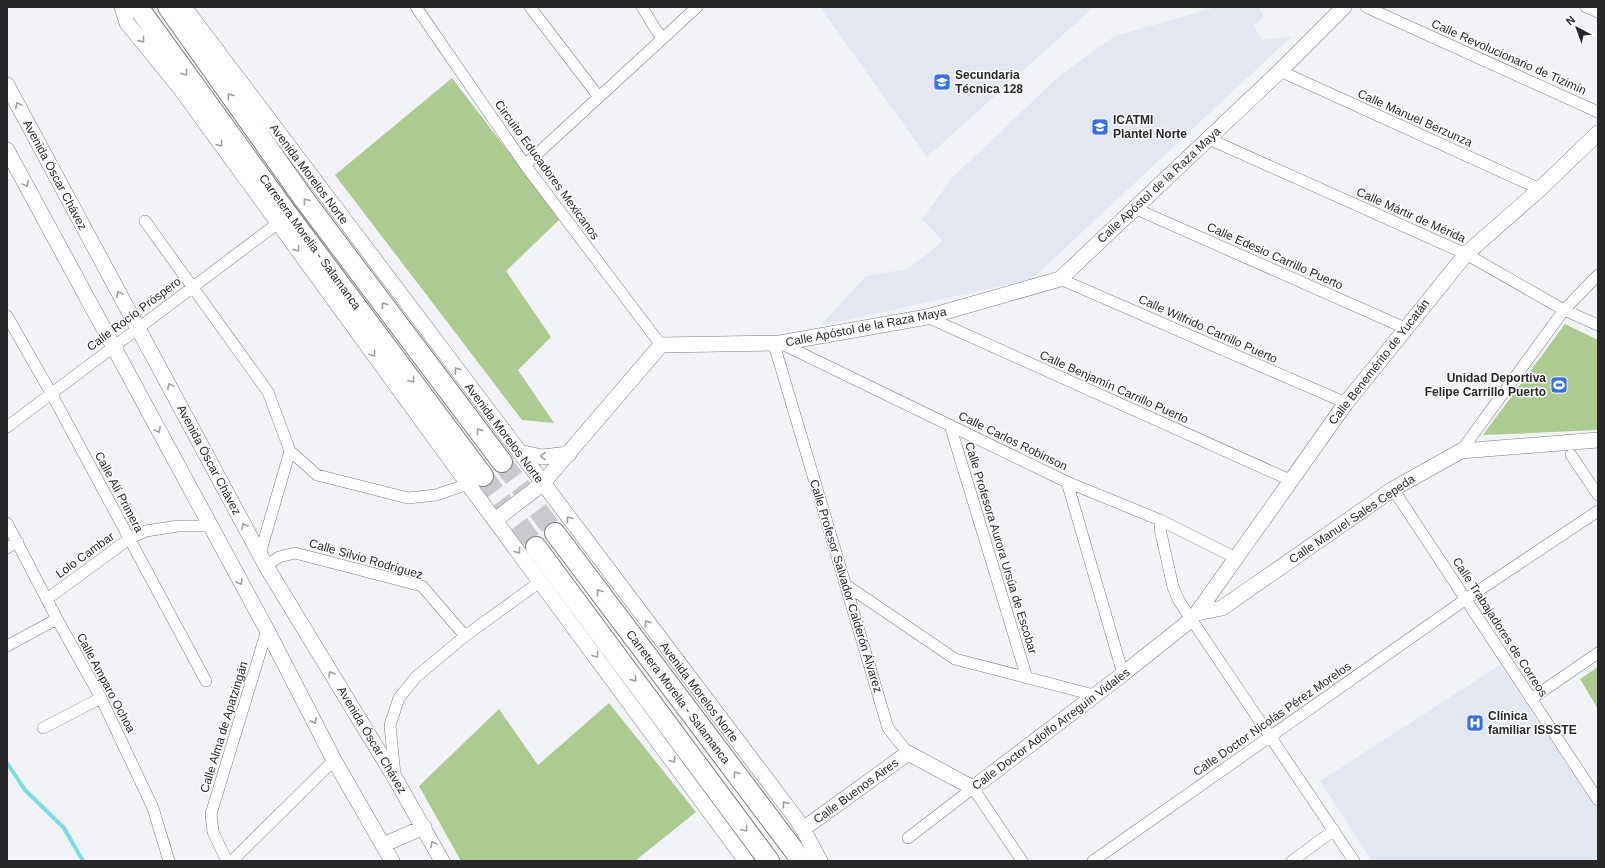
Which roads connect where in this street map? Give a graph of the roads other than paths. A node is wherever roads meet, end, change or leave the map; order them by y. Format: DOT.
graph roads {
  1 [pos="122,7"];
  2 [pos="138,7"];
  3 [pos="168,7"];
  4 [pos="184,7"];
  5 [pos="416,7"];
  6 [pos="530,7"];
  7 [pos="642,7"];
  8 [pos="697,7"];
  9 [pos="1344,7"];
  10 [pos="1366,7"];
  11 [pos="1586,7"];
  12 [pos="1598,12"];
  13 [pos="663,38"];
  14 [pos="1280,71"];
  15 [pos="7,85"];
  16 [pos="600,97"];
  17 [pos="1598,112"];
  18 [pos="1598,133"];
  19 [pos="1209,139"];
  20 [pos="7,150"];
  21 [pos="525,165"];
  22 [pos="1540,188"];
  23 [pos="1134,208"];
  24 [pos="145,221"];
  25 [pos="278,223"];
  26 [pos="1466,254"];
  27 [pos="1598,275"];
  28 [pos="1060,279"];
  29 [pos="193,286"];
  30 [pos="1564,310"];
  31 [pos="7,316"];
  32 [pos="927,317"];
  33 [pos="1598,325"];
  34 [pos="138,328"];
  35 [pos="1405,328"];
  36 [pos="776,343"];
  37 [pos="661,345"];
  38 [pos="114,346"];
  39 [pos="51,394"];
  40 [pos="1346,403"];
  41 [pos="950,425"];
  42 [pos="7,427"];
  43 [pos="1598,440"];
  44 [pos="290,451"];
  45 [pos="1461,451"];
  46 [pos="569,454"];
  47 [pos="1571,455"];
  48 [pos="510,457"];
  49 [pos="476,480"];
  50 [pos="1290,480"];
  51 [pos="1067,482"];
  52 [pos="542,484"];
  53 [pos="1393,489"];
  54 [pos="1598,495"];
  55 [pos="1598,512"];
  56 [pos="495,520"];
  57 [pos="1160,520"];
  58 [pos="7,523"];
  59 [pos="210,526"];
  60 [pos="555,533"];
  61 [pos="129,539"];
  62 [pos="18,542"];
  63 [pos="536,547"];
  64 [pos="7,548"];
  65 [pos="1236,558"];
  66 [pos="263,560"];
  67 [pos="541,581"];
  68 [pos="846,585"];
  69 [pos="47,599"];
  70 [pos="1466,599"];
  71 [pos="1194,616"];
  72 [pos="57,619"];
  73 [pos="267,630"];
  74 [pos="465,636"];
  75 [pos="7,646"];
  76 [pos="1598,653"];
  77 [pos="1123,674"];
  78 [pos="1027,678"];
  79 [pos="206,681"];
  80 [pos="1094,695"];
  81 [pos="101,698"];
  82 [pos="1531,699"];
  83 [pos="43,728"];
  84 [pos="1270,736"];
  85 [pos="908,753"];
  86 [pos="334,760"];
  87 [pos="395,778"];
  88 [pos="973,788"];
  89 [pos="1598,800"];
  90 [pos="424,827"];
  91 [pos="803,829"];
  92 [pos="1334,830"];
  93 [pos="908,838"];
  94 [pos="383,845"];
  95 [pos="169,861"];
  96 [pos="227,861"];
  97 [pos="232,861"];
  98 [pos="392,861"];
  99 [pos="442,861"];
  100 [pos="746,861"];
  101 [pos="769,861"];
  102 [pos="802,861"];
  103 [pos="820,861"];
  104 [pos="1022,861"];
  105 [pos="1094,861"];
  106 [pos="1292,861"];
  107 [pos="1354,861"];
  1 -- 25 [label="street, one-way"];
  2 -- 49 [label="highway, Carretera Morelia - Salamanca, one-way"];
  48 -- 3 [label="highway, Carretera Morelia - Salamanca, one-way"];
  48 -- 4 [label="street, Avenida Morelos Norte, one-way"];
  5 -- 21 [label="street, Circuito Educadores Mexicanos"];
  6 -- 16 [label="street"];
  7 -- 13 [label="street"];
  8 -- 13 [label="street"];
  9 -- 14 [label="street, Calle Apóstol de la Raza Maya"];
  10 -- 17 [label="street, Calle Revolucionario de Tizimín"];
  11 -- 12 [label="street"];
  13 -- 16 [label="street"];
  14 -- 19 [label="street, Calle Apóstol de la Raza Maya"];
  14 -- 22 [label="street, Calle Manuel Berzunza"];
  34 -- 15 [label="street, Avenida Óscar Chávez, one-way"];
  16 -- 21 [label="street"];
  18 -- 22 [label="street, Calle Benemérito de Yucatán"];
  19 -- 23 [label="street, Calle Apóstol de la Raza Maya"];
  19 -- 26 [label="street, Calle Mártir de Mérida"];
  20 -- 38 [label="street, one-way"];
  21 -- 37 [label="street, Circuito Educadores Mexicanos"];
  22 -- 26 [label="street, Calle Benemérito de Yucatán"];
  23 -- 28 [label="street, Calle Apóstol de la Raza Maya"];
  23 -- 35 [label="street, Calle Edesio Carrillo Puerto"];
  24 -- 29 [label="street"];
  25 -- 29 [label="street, Calle Rocío Próspero"];
  25 -- 49 [label="street, one-way"];
  26 -- 30 [label="street, Calle Mártir de Mérida"];
  26 -- 35 [label="street, Calle Benemérito de Yucatán"];
  27 -- 30 [label="street, Calle Manuel Sales Cepeda"];
  28 -- 32 [label="street, Calle Apóstol de la Raza Maya"];
  28 -- 40 [label="street, Calle Wilfrido Carrillo Puerto"];
  29 -- 34 [label="street, Calle Rocío Próspero"];
  29 -- 44 [label="street"];
  30 -- 33 [label="street, Calle Mártir de Mérida"];
  30 -- 45 [label="street, Calle Manuel Sales Cepeda"];
  31 -- 39 [label="street, Calle Alí Primera"];
  32 -- 36 [label="street, Calle Apóstol de la Raza Maya"];
  32 -- 50 [label="street, Calle Benjamín Carrillo Puerto"];
  34 -- 38 [label="street, Calle Rocío Próspero"];
  66 -- 34 [label="street, Avenida Óscar Chávez, one-way"];
  35 -- 40 [label="street, Calle Benemérito de Yucatán"];
  36 -- 37 [label="street, Calle Apóstol de la Raza Maya"];
  36 -- 41 [label="street, Calle Carlos Robinson"];
  36 -- 68 [label="street, Calle Profesor Salvador Calderón Álvarez"];
  37 -- 46 [label="street"];
  38 -- 39 [label="street, Calle Rocío Próspero"];
  38 -- 59 [label="street, one-way"];
  39 -- 42 [label="street, Calle Rocío Próspero"];
  39 -- 61 [label="street, Calle Alí Primera"];
  40 -- 50 [label="street, Calle Benemérito de Yucatán"];
  41 -- 51 [label="street, Calle Carlos Robinson"];
  41 -- 78 [label="street, Calle Profesora Aurora Ursúa de Escobar"];
  43 -- 45 [label="street"];
  44 -- 49 [label="street"];
  44 -- 66 [label="street"];
  45 -- 53 [label="street, Calle Manuel Sales Cepeda"];
  46 -- 48 [label="street, one-way"];
  46 -- 52 [label="street"];
  47 -- 54 [label="street"];
  48 -- 52 [label="street, Avenida Morelos Norte"];
  49 -- 56 [label="street"];
  50 -- 65 [label="street, Calle Benemérito de Yucatán"];
  51 -- 57 [label="street, Calle Carlos Robinson"];
  51 -- 77 [label="street"];
  52 -- 56 [label="street"];
  91 -- 52 [label="street, Avenida Morelos Norte, one-way"];
  53 -- 70 [label="street, Calle Trabajadores de Correos"];
  53 -- 71 [label="street, Calle Manuel Sales Cepeda"];
  55 -- 70 [label="street, Calle Doctor Nicolás Pérez Morelos"];
  56 -- 67 [label="street, one-way"];
  57 -- 65 [label="street, Calle Carlos Robinson"];
  57 -- 71 [label="street"];
  58 -- 62 [label="street, Calle Amparo Ochoa"];
  59 -- 61 [label="street, Lolo Cambar"];
  59 -- 73 [label="street, one-way"];
  102 -- 60 [label="highway, Carretera Morelia - Salamanca, one-way"];
  61 -- 69 [label="street, Lolo Cambar"];
  61 -- 79 [label="street, Calle Alí Primera"];
  62 -- 64 [label="street"];
  62 -- 69 [label="street, Calle Amparo Ochoa"];
  63 -- 101 [label="highway, Carretera Morelia - Salamanca, one-way"];
  65 -- 71 [label="street, Calle Benemérito de Yucatán"];
  66 -- 74 [label="street, Calle Silvio Rodríguez"];
  87 -- 66 [label="street, Avenida Óscar Chávez, one-way"];
  67 -- 74 [label="street"];
  67 -- 100 [label="street, one-way"];
  68 -- 78 [label="street"];
  68 -- 85 [label="street, Calle Profesor Salvador Calderón Álvarez"];
  69 -- 72 [label="street, Calle Amparo Ochoa"];
  70 -- 82 [label="street, Calle Trabajadores de Correos"];
  70 -- 84 [label="street, Calle Doctor Nicolás Pérez Morelos"];
  71 -- 77 [label="street, Calle Doctor Adolfo Arreguín Vidales"];
  71 -- 84 [label="street"];
  72 -- 75 [label="street"];
  72 -- 81 [label="street, Calle Amparo Ochoa"];
  73 -- 86 [label="street, one-way"];
  73 -- 96 [label="street, Calle Alma de Apatzingán"];
  74 -- 87 [label="street"];
  76 -- 82 [label="street"];
  77 -- 80 [label="street, Calle Doctor Adolfo Arreguín Vidales"];
  78 -- 80 [label="street"];
  80 -- 88 [label="street, Calle Doctor Adolfo Arreguín Vidales"];
  81 -- 83 [label="street"];
  81 -- 95 [label="street, Calle Amparo Ochoa"];
  82 -- 89 [label="street, Calle Trabajadores de Correos"];
  84 -- 92 [label="street"];
  84 -- 105 [label="street, Calle Doctor Nicolás Pérez Morelos"];
  85 -- 88 [label="street, Calle Profesor Salvador Calderón Álvarez"];
  85 -- 91 [label="street, Calle Buenos Aires"];
  86 -- 94 [label="street"];
  86 -- 97 [label="street"];
  87 -- 90 [label="street, Avenida Óscar Chávez"];
  88 -- 93 [label="street, Calle Doctor Adolfo Arreguín Vidales"];
  88 -- 104 [label="street"];
  90 -- 94 [label="street"];
  99 -- 90 [label="street, Avenida Óscar Chávez, one-way"];
  91 -- 103 [label="street, Avenida Morelos Norte"];
  92 -- 106 [label="street"];
  92 -- 107 [label="street"];
  94 -- 98 [label="street"];
}
